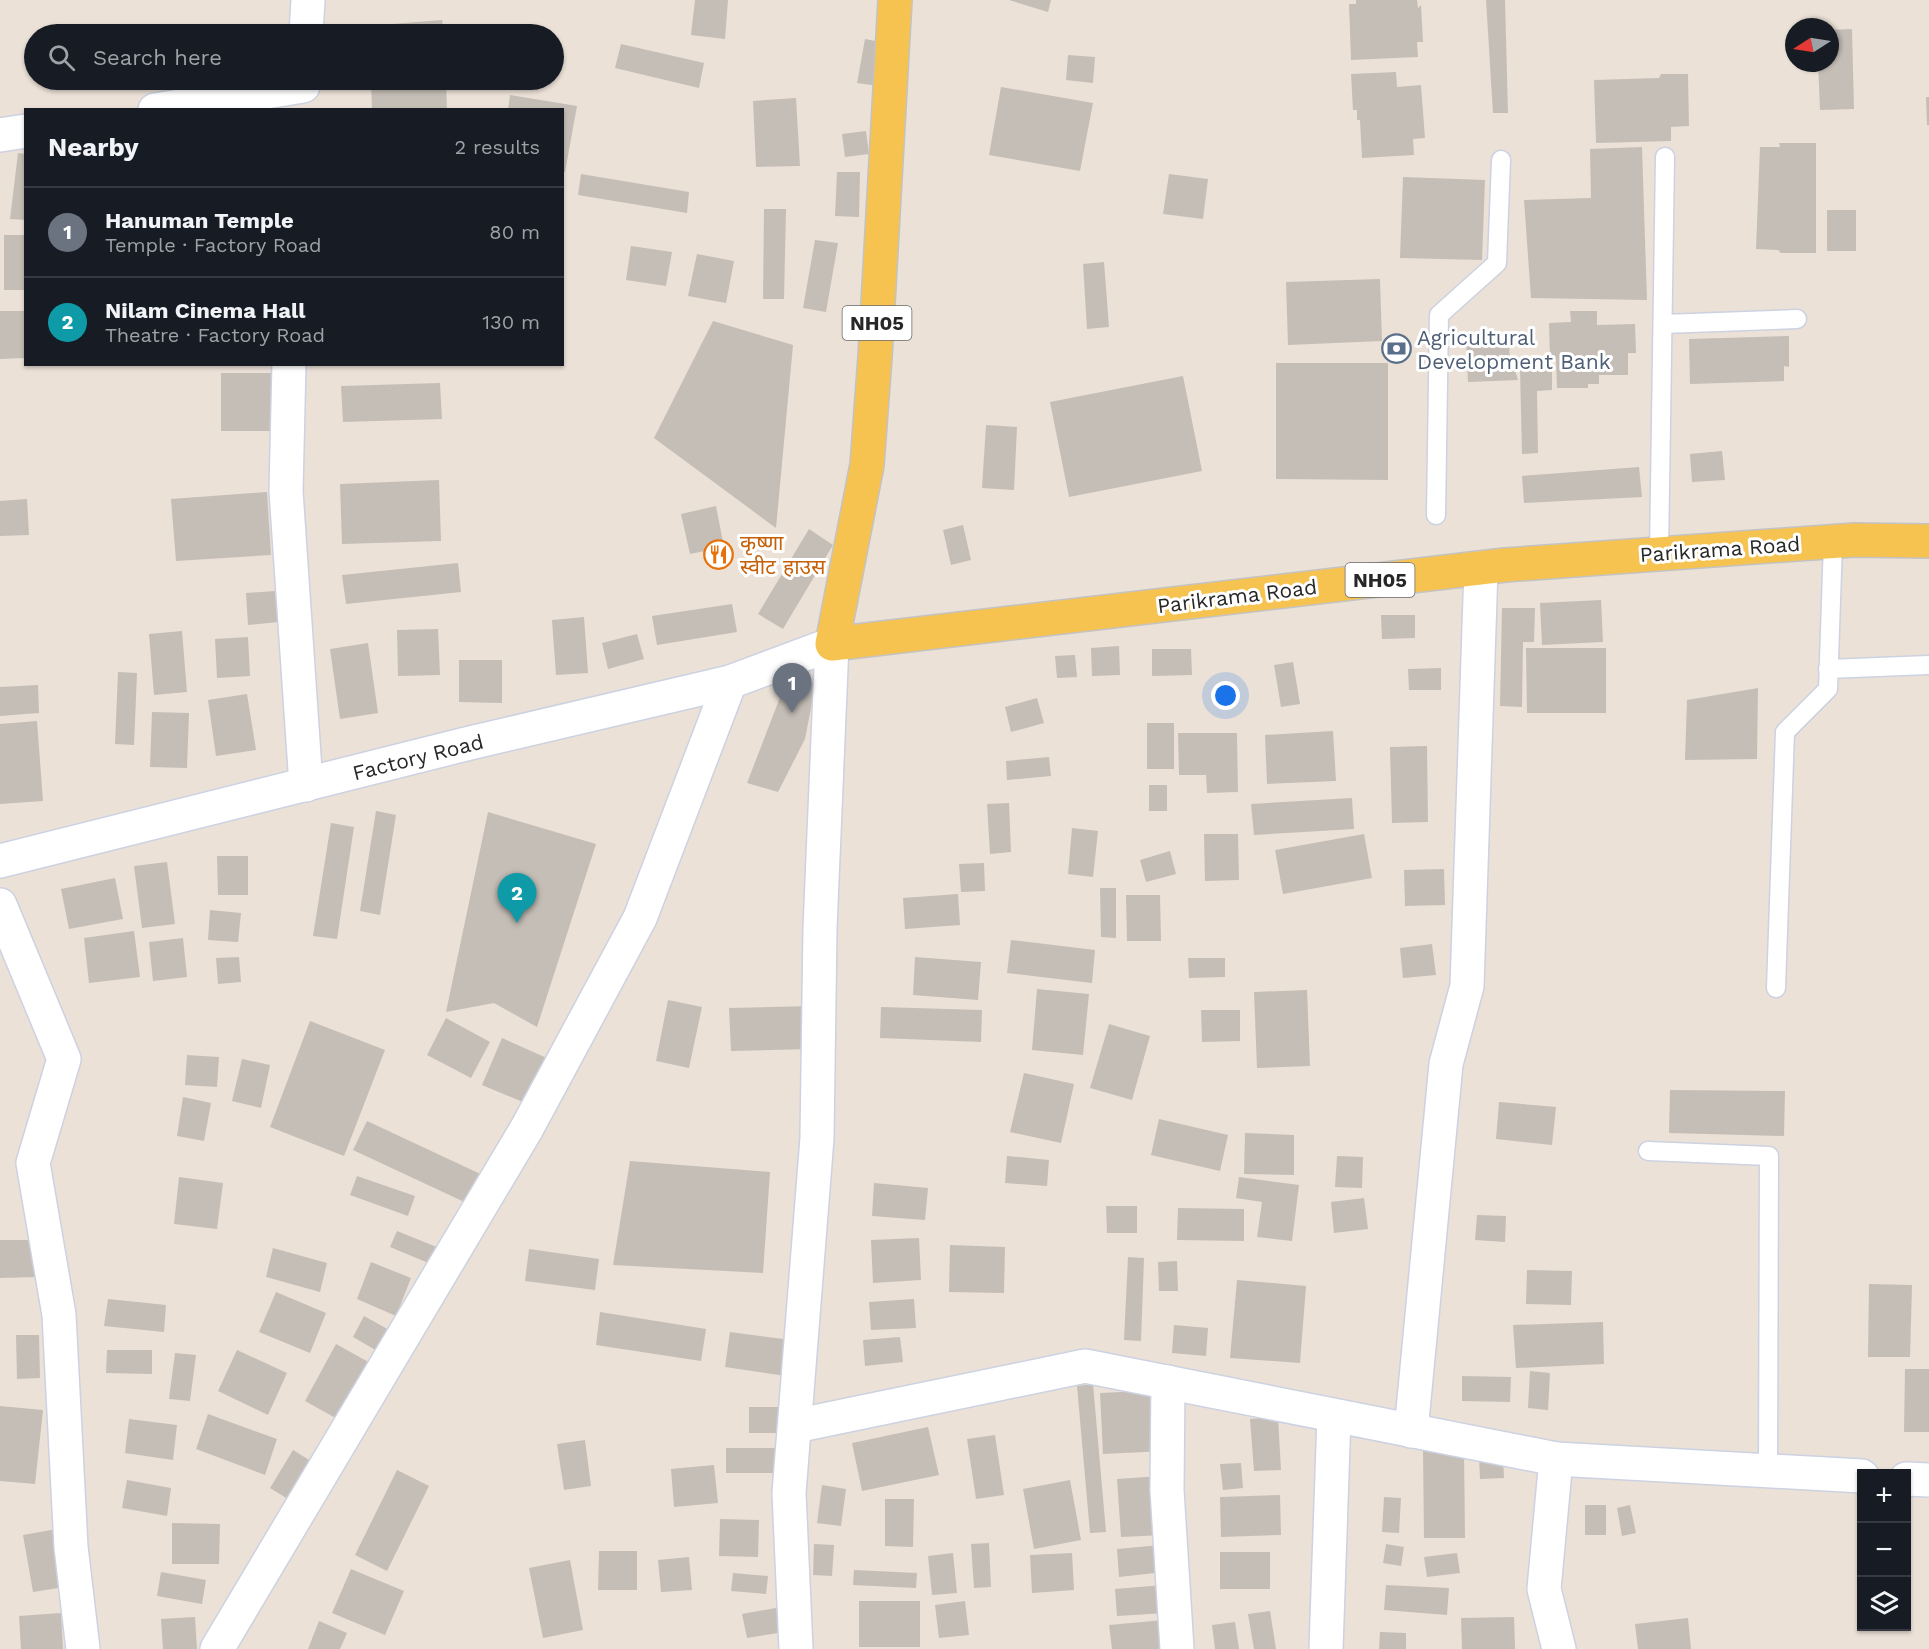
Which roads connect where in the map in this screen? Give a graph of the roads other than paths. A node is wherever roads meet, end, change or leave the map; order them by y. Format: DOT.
graph roads {
  1 [pos="308,0"];
  2 [pos="895,0"];
  3 [pos="307,24"];
  4 [pos="302,92"];
  5 [pos="171,108"];
  6 [pos="24,131"];
  7 [pos="0,135"];
  8 [pos="1665,157"];
  9 [pos="1501,160"];
  10 [pos="1797,319"];
  11 [pos="1663,324"];
  12 [pos="289,366"];
  13 [pos="1436,515"];
  14 [pos="1929,541"];
  15 [pos="1833,542"];
  16 [pos="1659,554"];
  17 [pos="1481,568"];
  18 [pos="832,644"];
  19 [pos="1929,665"];
  20 [pos="1828,669"];
  21 [pos="730,682"];
  22 [pos="306,785"];
  23 [pos="0,861"];
  24 [pos="0,905"];
  25 [pos="1776,988"];
  26 [pos="1648,1151"];
  27 [pos="1168,1382"];
  28 [pos="1334,1416"];
  29 [pos="795,1425"];
  30 [pos="1412,1431"];
  31 [pos="1556,1459"];
  32 [pos="1768,1471"];
  33 [pos="1857,1476"];
  34 [pos="1911,1479"];
  35 [pos="1929,1480"];
  36 [pos="83,1649"];
  37 [pos="217,1649"];
  38 [pos="796,1649"];
  39 [pos="1178,1649"];
  40 [pos="1326,1649"];
  41 [pos="1559,1649"];
  1 -- 3 [label="street"];
  2 -- 18 [label="main road, NH05"];
  4 -- 5 [label="street"];
  6 -- 7 [label="street"];
  8 -- 11 [label="lane"];
  9 -- 13 [label="lane"];
  10 -- 11 [label="lane"];
  11 -- 16 [label="lane"];
  12 -- 22 [label="street"];
  14 -- 15 [label="main road, Parikrama Road / NH05"];
  15 -- 16 [label="main road, Parikrama Road / NH05"];
  15 -- 20 [label="lane"];
  16 -- 17 [label="main road, Parikrama Road / NH05"];
  17 -- 18 [label="main road, Parikrama Road / NH05"];
  17 -- 30 [label="street"];
  18 -- 21 [label="street, Factory Road"];
  18 -- 29 [label="street"];
  19 -- 20 [label="lane"];
  20 -- 25 [label="lane"];
  21 -- 22 [label="street, Factory Road"];
  21 -- 37 [label="street"];
  22 -- 23 [label="street, Factory Road"];
  24 -- 36 [label="street"];
  26 -- 32 [label="lane"];
  27 -- 28 [label="street"];
  27 -- 29 [label="street"];
  27 -- 39 [label="street"];
  28 -- 30 [label="street"];
  28 -- 40 [label="street"];
  29 -- 38 [label="street"];
  30 -- 31 [label="street"];
  31 -- 32 [label="street"];
  31 -- 41 [label="street"];
  32 -- 33 [label="street"];
  34 -- 35 [label="street"];
}
